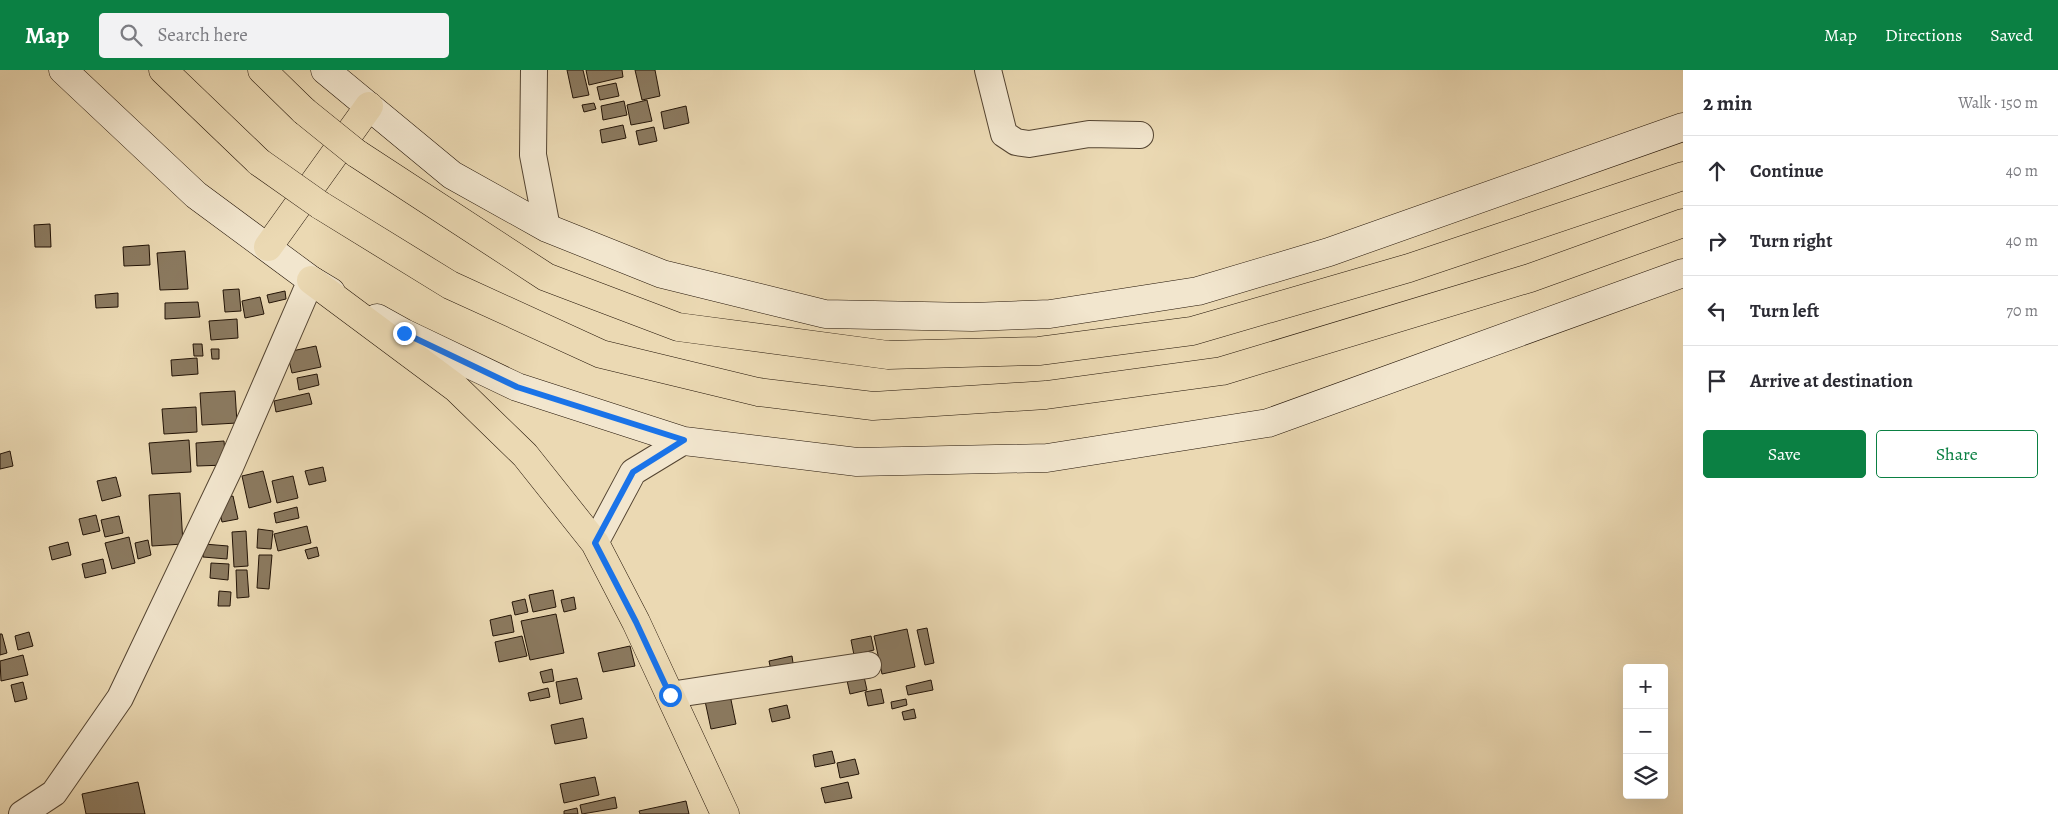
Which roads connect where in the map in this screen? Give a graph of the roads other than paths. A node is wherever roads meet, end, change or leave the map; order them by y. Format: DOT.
graph roads {
  1 [pos="63,70"];
  2 [pos="164,70"];
  3 [pos="262,70"];
  4 [pos="325,70"];
  5 [pos="534,70"];
  6 [pos="988,70"];
  7 [pos="368,106"];
  8 [pos="1683,127"];
  9 [pos="1140,135"];
  10 [pos="1683,176"];
  11 [pos="1683,223"];
  12 [pos="547,228"];
  13 [pos="268,247"];
  14 [pos="1683,273"];
  15 [pos="311,280"];
  16 [pos="684,440"];
  17 [pos="595,543"];
  18 [pos="868,665"];
  19 [pos="670,695"];
  20 [pos="22,814"];
  21 [pos="725,814"];
  1 -- 13 [label="street"];
  2 -- 11 [label="main road, bridge"];
  3 -- 10 [label="main road, bridge"];
  4 -- 7 [label="street"];
  5 -- 12 [label="street"];
  6 -- 9 [label="street"];
  7 -- 12 [label="street"];
  7 -- 13 [label="main road"];
  8 -- 12 [label="street"];
  13 -- 15 [label="street"];
  14 -- 16 [label="street"];
  15 -- 16 [label="street"];
  15 -- 17 [label="main road"];
  15 -- 20 [label="street"];
  16 -- 17 [label="street"];
  17 -- 19 [label="main road"];
  18 -- 19 [label="street"];
  19 -- 21 [label="main road"];
}
